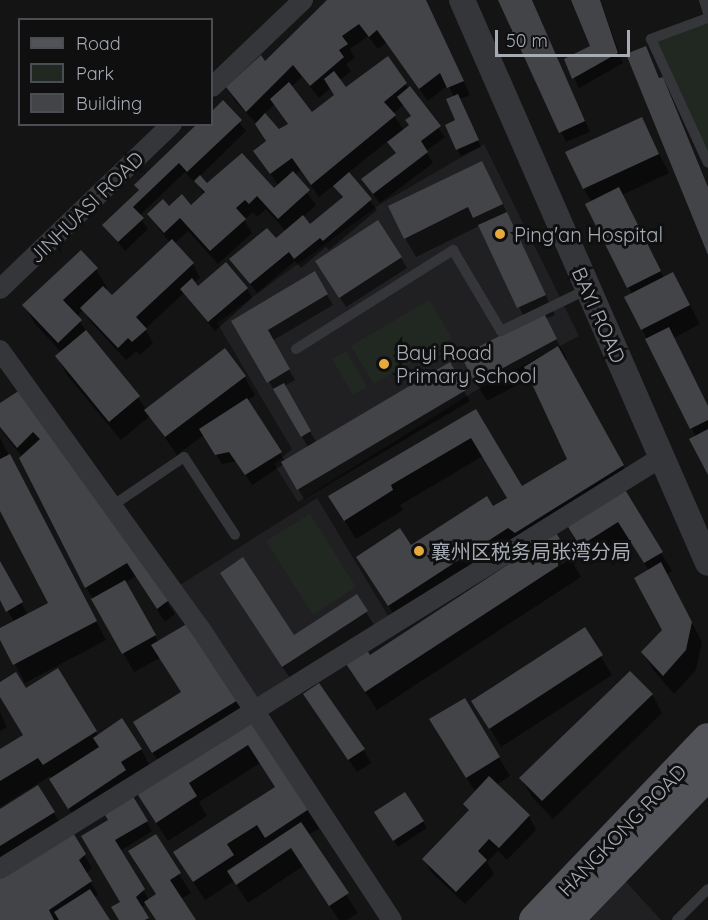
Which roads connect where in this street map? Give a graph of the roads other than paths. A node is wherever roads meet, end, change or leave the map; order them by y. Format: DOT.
graph roads {
  1 [pos="303,0"];
  2 [pos="462,0"];
  3 [pos="707,9"];
  4 [pos="213,86"];
  5 [pos="170,126"];
  6 [pos="708,163"];
  7 [pos="0,289"];
  8 [pos="588,289"];
  9 [pos="296,349"];
  10 [pos="0,350"];
  11 [pos="662,457"];
  12 [pos="112,506"];
  13 [pos="235,535"];
  14 [pos="708,564"];
  15 [pos="254,710"];
  16 [pos="708,739"];
  17 [pos="708,774"];
  18 [pos="0,868"];
  19 [pos="708,889"];
  20 [pos="392,920"];
  21 [pos="535,920"];
  22 [pos="567,920"];
  23 [pos="677,920"];
  1 -- 4 [label="street"];
  2 -- 8 [label="street, BAYI ROAD"];
  3 -- 6 [label="lane"];
  5 -- 7 [label="street, JINHUASI ROAD"];
  8 -- 9 [label="lane"];
  8 -- 11 [label="street, BAYI ROAD"];
  10 -- 12 [label="street"];
  11 -- 14 [label="street, BAYI ROAD"];
  11 -- 15 [label="street"];
  12 -- 13 [label="lane"];
  12 -- 15 [label="street"];
  15 -- 18 [label="street"];
  15 -- 20 [label="street"];
  16 -- 21 [label="main road, HANGKONG ROAD"];
  17 -- 22 [label="main road, HANGKONG ROAD"];
  19 -- 23 [label="lane"];
}
